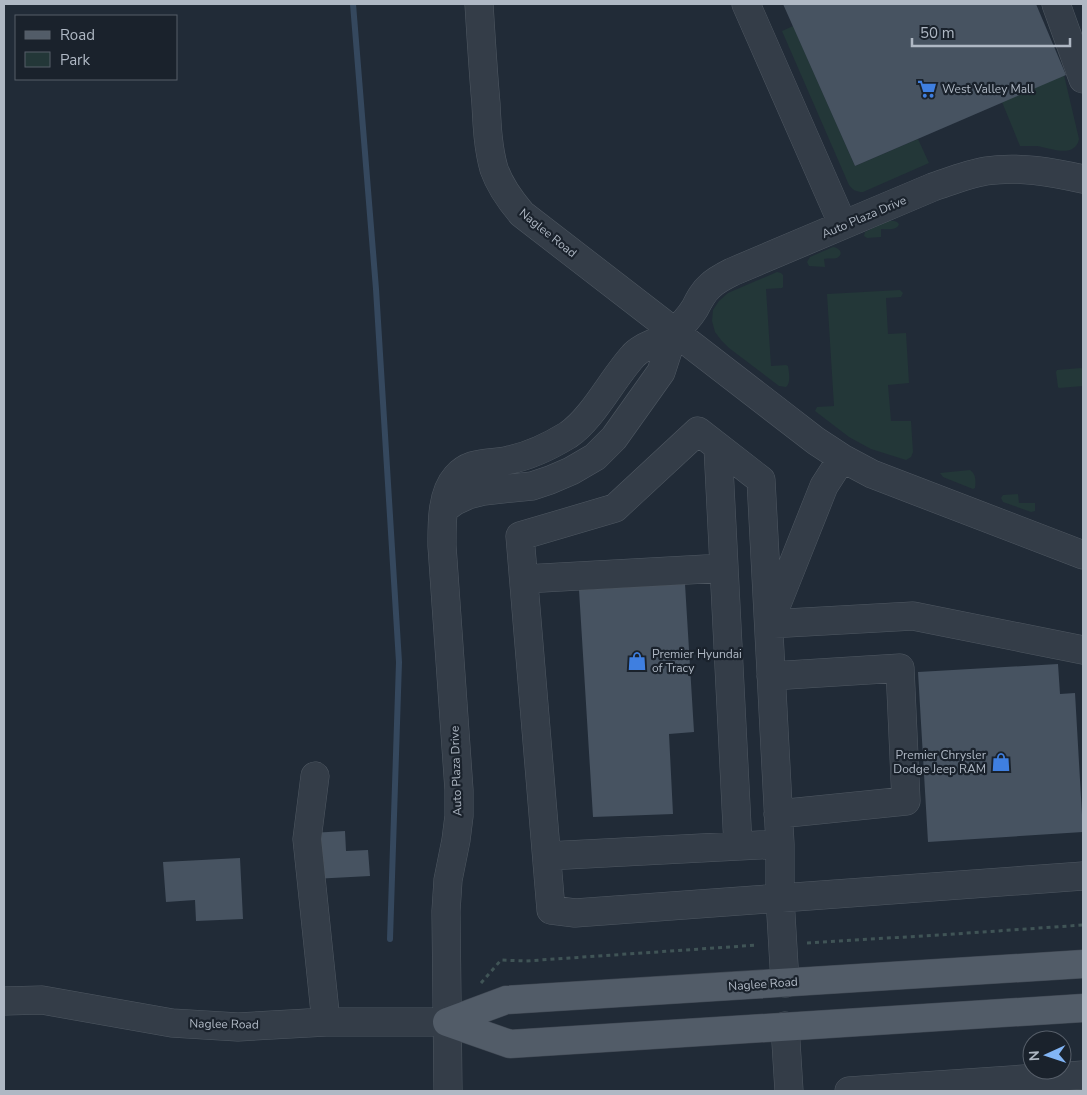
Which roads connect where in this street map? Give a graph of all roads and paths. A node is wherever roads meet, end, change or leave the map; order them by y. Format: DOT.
graph roads {
  1 [pos="479,4"];
  2 [pos="746,4"];
  3 [pos="1056,4"];
  4 [pos="1083,79"];
  5 [pos="1083,180"];
  6 [pos="843,226"];
  7 [pos="674,332"];
  8 [pos="718,447"];
  9 [pos="842,458"];
  10 [pos="1083,555"];
  11 [pos="724,568"];
  12 [pos="524,579"];
  13 [pos="769,624"];
  14 [pos="1083,650"];
  15 [pos="771,676"];
  16 [pos="315,776"];
  17 [pos="778,814"];
  18 [pos="780,844"];
  19 [pos="738,846"];
  20 [pos="547,856"];
  21 [pos="1083,876"];
  22 [pos="780,898"];
  23 [pos="1083,925"];
  24 [pos="782,944"];
  25 [pos="1083,964"];
  26 [pos="785,983"];
  27 [pos="477,988"];
  28 [pos="4,1001"];
  29 [pos="1083,1008"];
  30 [pos="326,1022"];
  31 [pos="447,1022"];
  32 [pos="784,1026"];
  33 [pos="1083,1075"];
  34 [pos="1003,1086"];
  35 [pos="448,1091"];
  36 [pos="789,1091"];
  37 [pos="849,1091"];
  1 -- 7 [label="street, Naglee Road"];
  2 -- 6 [label="street"];
  3 -- 4 [label="street"];
  5 -- 6 [label="street, Auto Plaza Drive"];
  6 -- 7 [label="street, Auto Plaza Drive"];
  7 -- 9 [label="street, Naglee Road"];
  7 -- 31 [label="street, Auto Plaza Drive"];
  8 -- 11 [label="street"];
  8 -- 12 [label="street"];
  8 -- 13 [label="street"];
  9 -- 10 [label="street, Naglee Road"];
  9 -- 13 [label="street"];
  11 -- 12 [label="street"];
  11 -- 19 [label="street"];
  12 -- 20 [label="street"];
  13 -- 14 [label="street"];
  13 -- 15 [label="street"];
  15 -- 17 [label="street"];
  15 -- 17 [label="street"];
  16 -- 30 [label="street"];
  17 -- 18 [label="street"];
  18 -- 19 [label="street"];
  18 -- 22 [label="street"];
  19 -- 20 [label="street"];
  20 -- 22 [label="street"];
  21 -- 22 [label="street"];
  22 -- 24 [label="street"];
  23 -- 24 [label="path"];
  24 -- 26 [label="street"];
  24 -- 27 [label="path"];
  25 -- 26 [label="main road, Naglee Road"];
  26 -- 31 [label="main road, Naglee Road"];
  28 -- 30 [label="street, Naglee Road"];
  29 -- 32 [label="main road, Naglee Road"];
  30 -- 31 [label="street, Naglee Road"];
  31 -- 32 [label="main road, Naglee Road"];
  31 -- 35 [label="street, Auto Plaza Drive"];
  32 -- 36 [label="street"];
  33 -- 34 [label="street"];
  34 -- 37 [label="street"];
}
